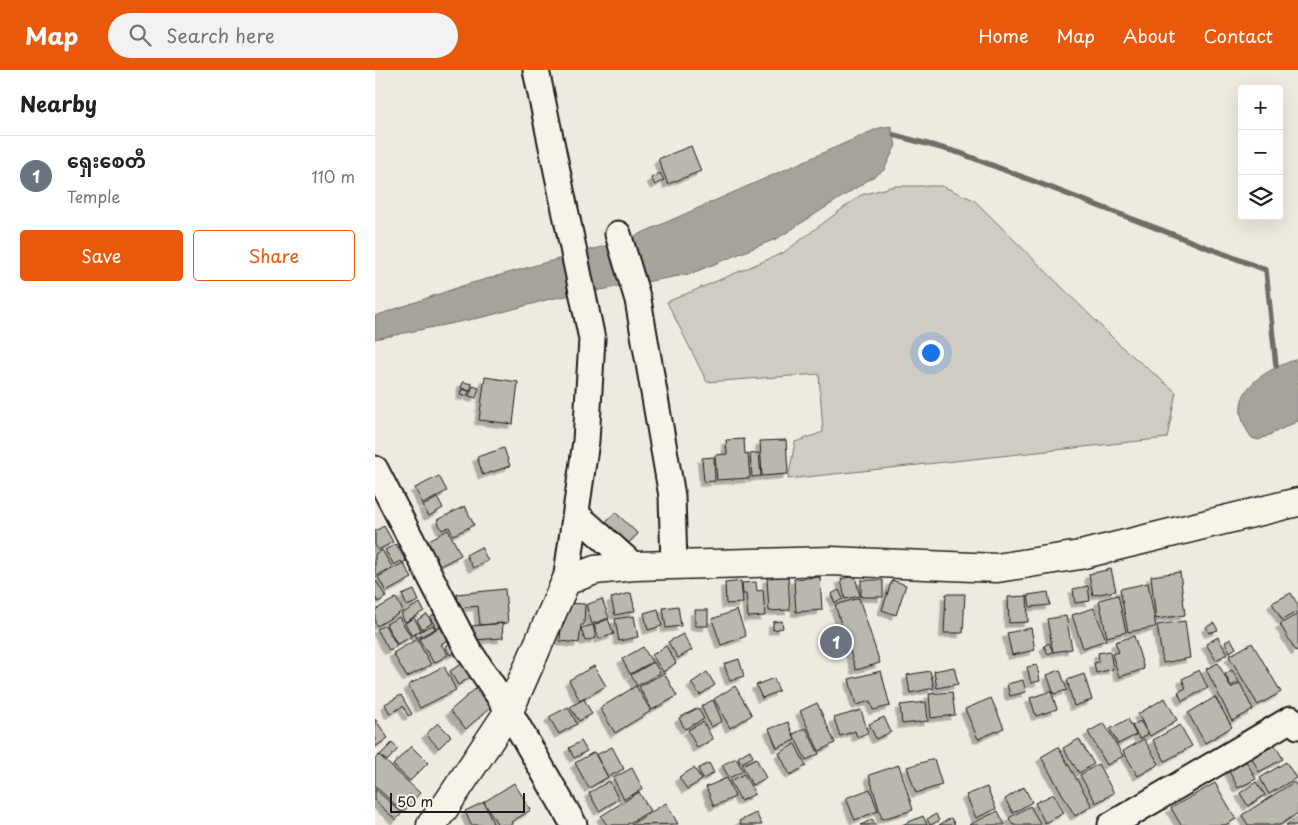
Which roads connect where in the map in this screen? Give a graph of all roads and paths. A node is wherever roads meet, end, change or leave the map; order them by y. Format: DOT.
graph roads {
  1 [pos="536,70"];
  2 [pos="618,234"];
  3 [pos="375,469"];
  4 [pos="1298,502"];
  5 [pos="576,514"];
  6 [pos="674,565"];
  7 [pos="634,566"];
  8 [pos="566,580"];
  9 [pos="509,711"];
  10 [pos="1298,726"];
  11 [pos="431,825"];
  12 [pos="574,825"];
  13 [pos="1111,825"];
  1 -- 5 [label="street"];
  2 -- 6 [label="street"];
  3 -- 9 [label="street"];
  4 -- 6 [label="highway"];
  5 -- 7 [label="street"];
  5 -- 8 [label="street"];
  6 -- 7 [label="highway"];
  7 -- 8 [label="highway"];
  8 -- 9 [label="highway"];
  9 -- 11 [label="highway"];
  9 -- 12 [label="street"];
  10 -- 13 [label="street"];
}
